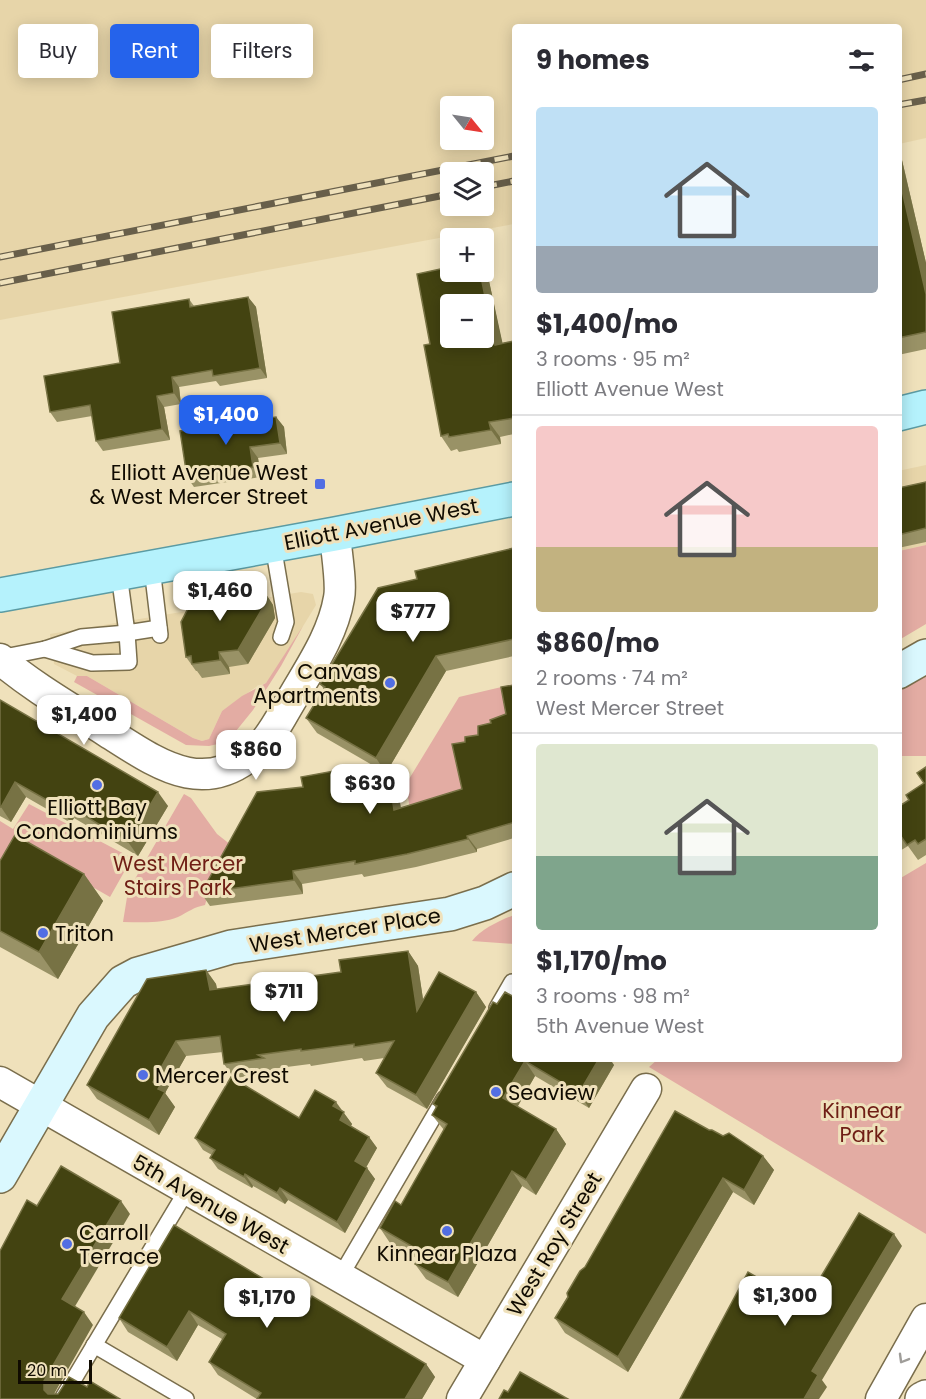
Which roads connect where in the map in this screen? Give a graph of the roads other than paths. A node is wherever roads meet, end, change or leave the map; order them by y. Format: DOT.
graph roads {
  1 [pos="926,407"];
  2 [pos="902,413"];
  3 [pos="512,499"];
  4 [pos="335,534"];
  5 [pos="273,545"];
  6 [pos="152,568"];
  7 [pos="119,574"];
  8 [pos="0,595"];
  9 [pos="127,633"];
  10 [pos="281,636"];
  11 [pos="45,649"];
  12 [pos="926,656"];
  13 [pos="0,659"];
  14 [pos="902,670"];
  15 [pos="512,890"];
  16 [pos="512,982"];
  17 [pos="488,1022"];
  18 [pos="0,1082"];
  19 [pos="453,1082"];
  20 [pos="646,1089"];
  21 [pos="41,1106"];
  22 [pos="0,1176"];
  23 [pos="188,1190"];
  24 [pos="339,1277"];
  25 [pos="926,1319"];
  26 [pos="94,1344"];
  27 [pos="485,1360"];
  28 [pos="62,1399"];
  29 [pos="186,1399"];
  30 [pos="462,1399"];
  31 [pos="881,1399"];
  1 -- 2 [label="main road"];
  3 -- 4 [label="main road, Elliott Avenue West"];
  4 -- 5 [label="main road, Elliott Avenue West"];
  4 -- 13 [label="street"];
  5 -- 6 [label="main road, Elliott Avenue West"];
  5 -- 10 [label="lane"];
  6 -- 7 [label="main road, Elliott Avenue West"];
  6 -- 9 [label="lane"];
  7 -- 8 [label="main road, Elliott Avenue West"];
  7 -- 9 [label="lane"];
  9 -- 11 [label="lane"];
  9 -- 11 [label="lane"];
  11 -- 13 [label="lane"];
  12 -- 14 [label="main road"];
  15 -- 21 [label="main road, West Mercer Place"];
  16 -- 17 [label="lane"];
  18 -- 21 [label="street, 5th Avenue West"];
  19 -- 24 [label="lane"];
  20 -- 27 [label="street, West Roy Street"];
  21 -- 22 [label="main road, West Mercer Place"];
  21 -- 23 [label="street, 5th Avenue West"];
  23 -- 24 [label="street, 5th Avenue West"];
  23 -- 26 [label="lane"];
  24 -- 27 [label="street, 5th Avenue West"];
  25 -- 31 [label="street, one-way"];
  26 -- 28 [label="lane"];
  26 -- 29 [label="lane"];
  27 -- 30 [label="street, West Roy Street"];
}
